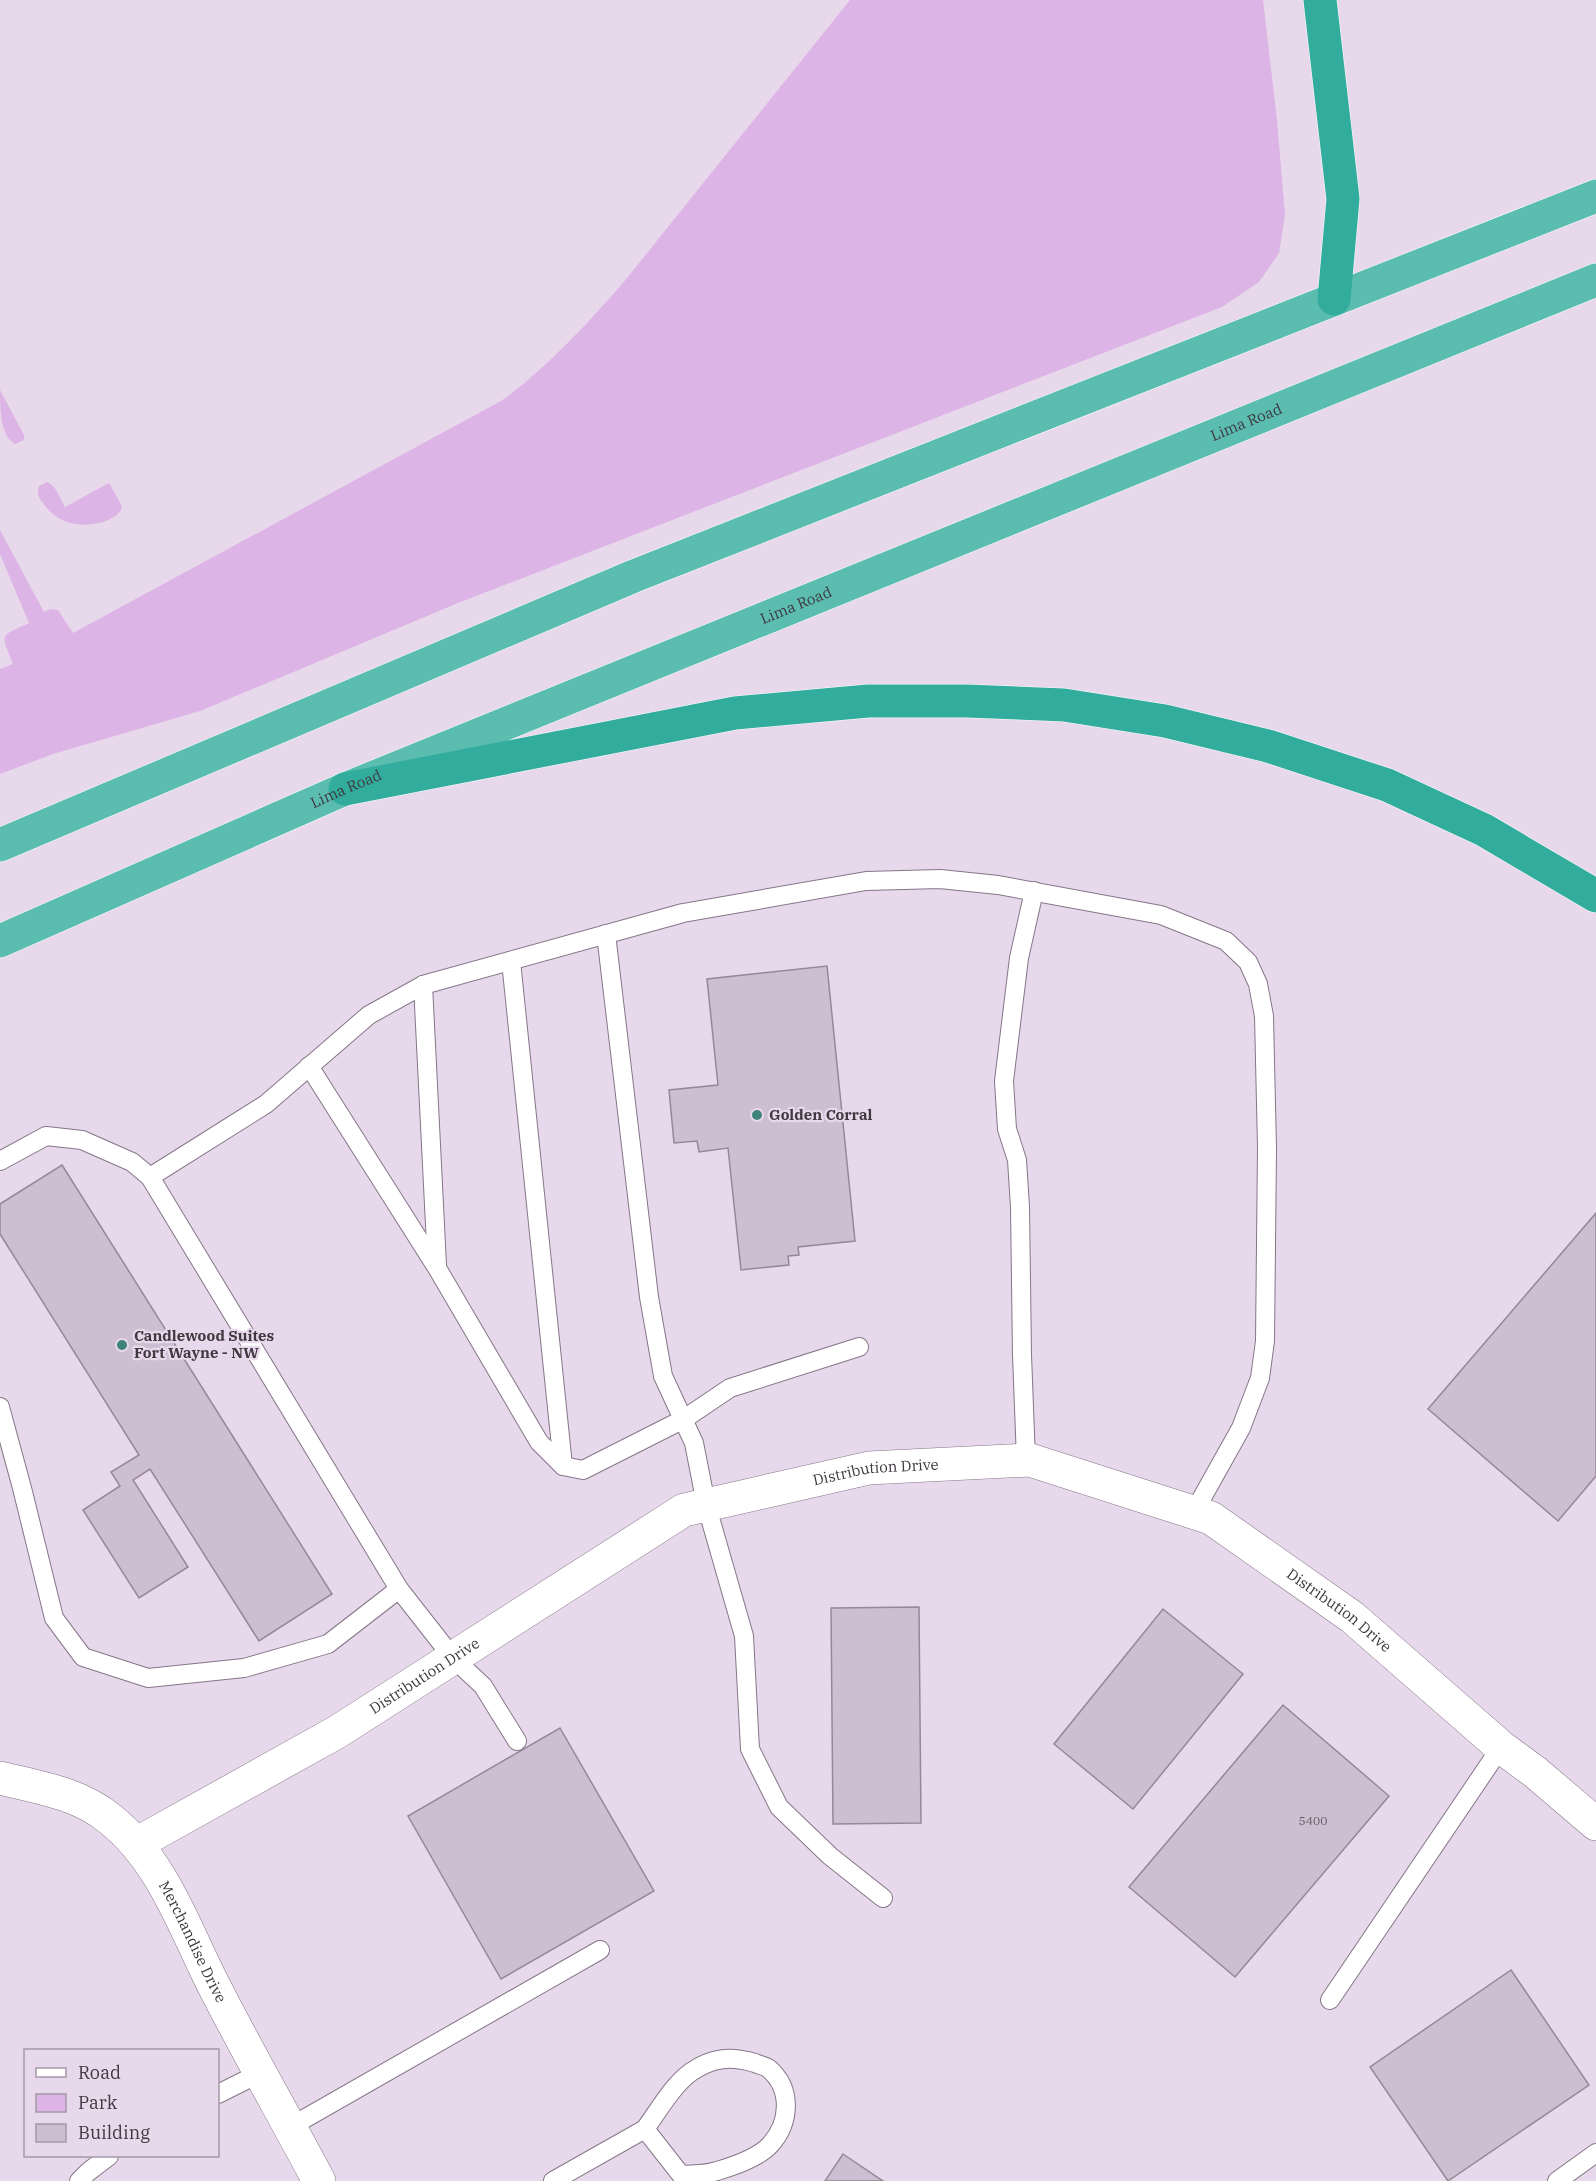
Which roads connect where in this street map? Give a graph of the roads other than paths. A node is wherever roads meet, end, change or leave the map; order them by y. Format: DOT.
graph roads {
  1 [pos="1320,0"];
  2 [pos="1596,196"];
  3 [pos="1596,280"];
  4 [pos="1334,299"];
  5 [pos="345,789"];
  6 [pos="0,845"];
  7 [pos="1034,891"];
  8 [pos="1596,896"];
  9 [pos="606,934"];
  10 [pos="0,941"];
  11 [pos="511,961"];
  12 [pos="423,985"];
  13 [pos="309,1066"];
  14 [pos="0,1161"];
  15 [pos="150,1177"];
  16 [pos="437,1268"];
  17 [pos="859,1347"];
  18 [pos="0,1407"];
  19 [pos="684,1419"];
  20 [pos="1026,1460"];
  21 [pos="563,1466"];
  22 [pos="706,1504"];
  23 [pos="1194,1512"];
  24 [pos="399,1589"];
  25 [pos="453,1658"];
  26 [pos="517,1741"];
  27 [pos="1501,1747"];
  28 [pos="0,1778"];
  29 [pos="1596,1824"];
  30 [pos="136,1844"];
  31 [pos="883,1898"];
  32 [pos="600,1950"];
  33 [pos="1330,2000"];
  34 [pos="260,2073"];
  35 [pos="219,2094"];
  36 [pos="290,2127"];
  37 [pos="645,2129"];
  38 [pos="1596,2153"];
  39 [pos="108,2157"];
  40 [pos="79,2181"];
  41 [pos="319,2181"];
  42 [pos="553,2181"];
  43 [pos="1557,2181"];
  1 -- 4 [label="highway"];
  2 -- 4 [label="highway"];
  3 -- 5 [label="highway, Lima Road"];
  4 -- 6 [label="highway"];
  5 -- 8 [label="highway"];
  5 -- 10 [label="highway, Lima Road"];
  7 -- 9 [label="lane"];
  7 -- 20 [label="lane"];
  7 -- 23 [label="lane"];
  9 -- 11 [label="lane"];
  9 -- 19 [label="lane"];
  11 -- 12 [label="lane"];
  11 -- 21 [label="lane"];
  12 -- 13 [label="lane"];
  12 -- 16 [label="lane"];
  13 -- 15 [label="lane"];
  13 -- 16 [label="lane"];
  14 -- 15 [label="lane"];
  15 -- 24 [label="lane"];
  16 -- 21 [label="lane"];
  17 -- 19 [label="lane"];
  18 -- 24 [label="lane"];
  19 -- 21 [label="lane"];
  19 -- 22 [label="lane"];
  20 -- 22 [label="street, Distribution Drive"];
  20 -- 23 [label="street, Distribution Drive"];
  22 -- 25 [label="street, Distribution Drive"];
  22 -- 31 [label="lane"];
  23 -- 27 [label="street, Distribution Drive"];
  24 -- 25 [label="lane"];
  25 -- 26 [label="lane"];
  25 -- 30 [label="street, Distribution Drive"];
  27 -- 29 [label="street, Distribution Drive"];
  27 -- 33 [label="lane"];
  28 -- 30 [label="street, Merchandise Drive"];
  30 -- 34 [label="street, Merchandise Drive"];
  32 -- 36 [label="lane"];
  34 -- 35 [label="lane"];
  34 -- 36 [label="street, Merchandise Drive"];
  36 -- 41 [label="street, Merchandise Drive"];
  37 -- 37 [label="lane"];
  37 -- 42 [label="lane"];
  38 -- 43 [label="lane"];
  39 -- 40 [label="lane"];
}
